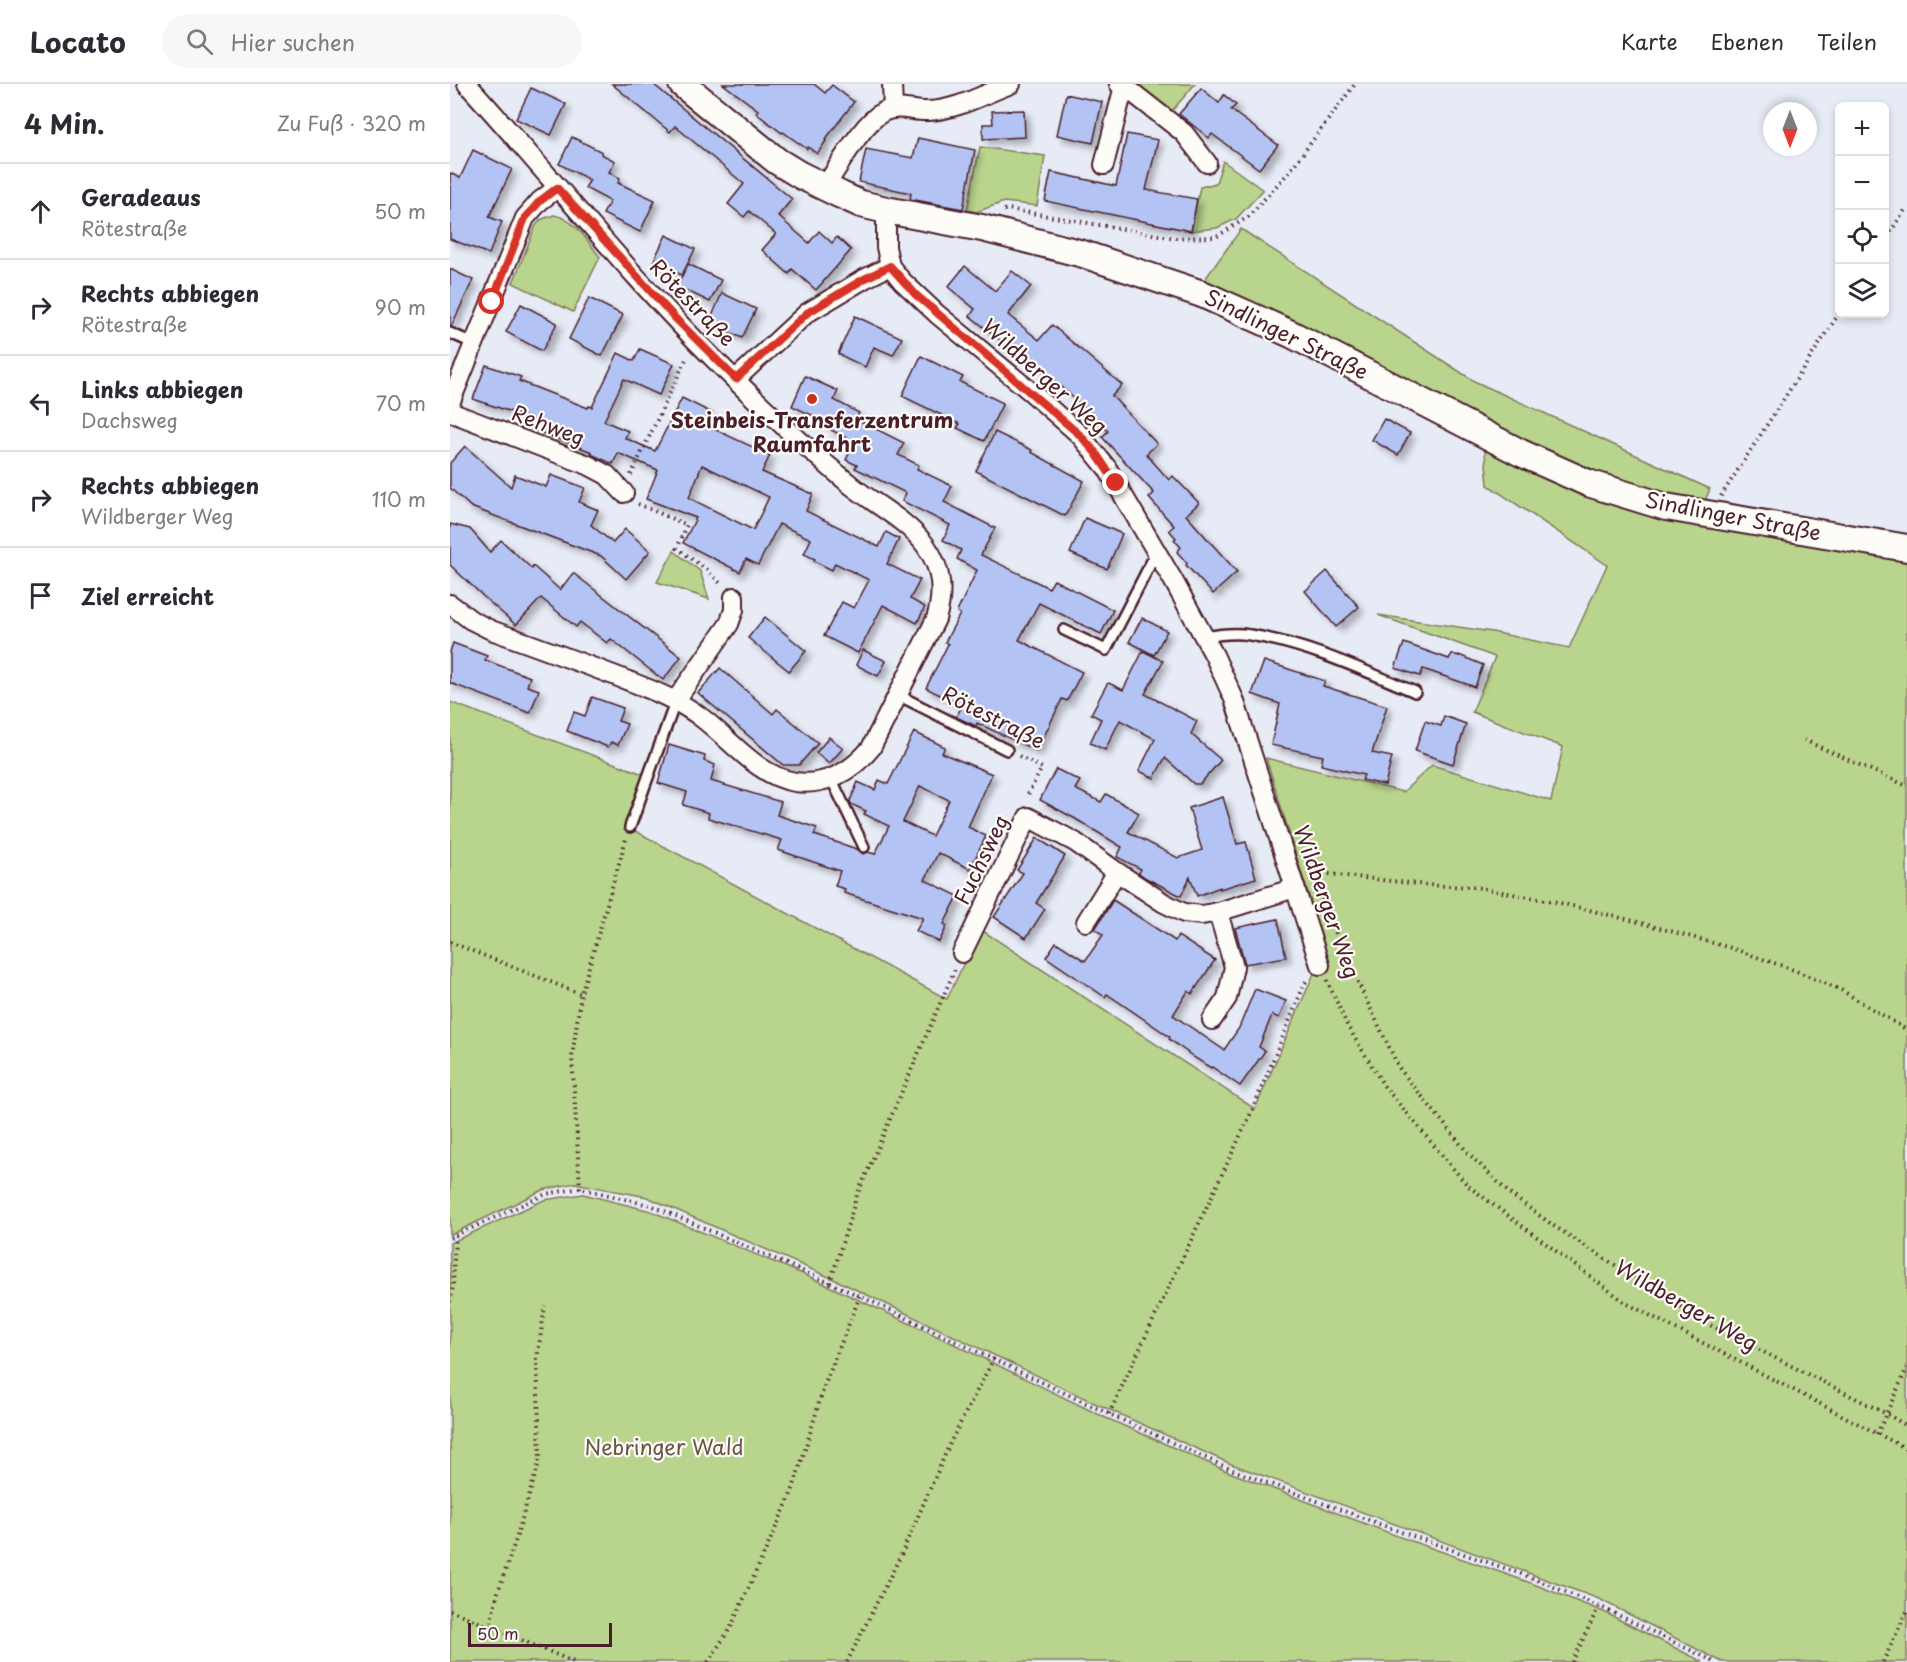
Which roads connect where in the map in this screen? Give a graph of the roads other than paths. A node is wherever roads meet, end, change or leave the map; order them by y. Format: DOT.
graph roads {
  1 [pos="467,84"];
  2 [pos="682,84"];
  3 [pos="892,84"];
  4 [pos="1011,84"];
  5 [pos="1121,85"];
  6 [pos="893,109"];
  7 [pos="1207,163"];
  8 [pos="1104,165"];
  9 [pos="557,188"];
  10 [pos="824,188"];
  11 [pos="886,210"];
  12 [pos="890,266"];
  13 [pos="450,333"];
  14 [pos="475,344"];
  15 [pos="736,379"];
  16 [pos="450,403"];
  17 [pos="450,411"];
  18 [pos="624,493"];
  19 [pos="1907,548"];
  20 [pos="1156,553"];
  21 [pos="734,597"];
  22 [pos="450,604"];
  23 [pos="1064,630"];
  24 [pos="1205,637"];
  25 [pos="1415,692"];
  26 [pos="898,695"];
  27 [pos="676,700"];
  28 [pos="1007,750"];
  29 [pos="831,778"];
  30 [pos="630,827"];
  31 [pos="864,847"];
  32 [pos="1117,872"];
  33 [pos="1293,881"];
  34 [pos="1218,912"];
  35 [pos="1086,922"];
  36 [pos="962,953"];
  37 [pos="1320,965"];
  38 [pos="1212,1020"];
  1 -- 9 [label="street, Rötestraße"];
  2 -- 10 [label="street, Sindlinger Straße"];
  3 -- 6 [label="street"];
  4 -- 6 [label="street"];
  5 -- 7 [label="street"];
  5 -- 8 [label="street"];
  6 -- 10 [label="street"];
  9 -- 14 [label="street"];
  9 -- 15 [label="street, Rötestraße"];
  10 -- 11 [label="street, Sindlinger Straße"];
  11 -- 12 [label="street"];
  11 -- 19 [label="street, Sindlinger Straße"];
  12 -- 15 [label="street"];
  12 -- 20 [label="street, Wildberger Weg"];
  13 -- 14 [label="lane"];
  14 -- 16 [label="street"];
  15 -- 26 [label="street, Rötestraße"];
  17 -- 18 [label="street, Rehweg"];
  20 -- 23 [label="lane"];
  20 -- 24 [label="street, Wildberger Weg"];
  21 -- 27 [label="street"];
  22 -- 27 [label="street, Rötestraße"];
  24 -- 25 [label="lane"];
  24 -- 33 [label="street, Wildberger Weg"];
  26 -- 28 [label="lane, Rötestraße"];
  26 -- 29 [label="street, Rötestraße"];
  27 -- 29 [label="street, Rötestraße"];
  27 -- 30 [label="lane"];
  29 -- 31 [label="lane"];
  32 -- 34 [label="street, Fuchsweg"];
  32 -- 35 [label="street"];
  32 -- 36 [label="street, Fuchsweg"];
  33 -- 34 [label="street, Fuchsweg"];
  33 -- 37 [label="street, Wildberger Weg"];
  34 -- 38 [label="street"];
}
